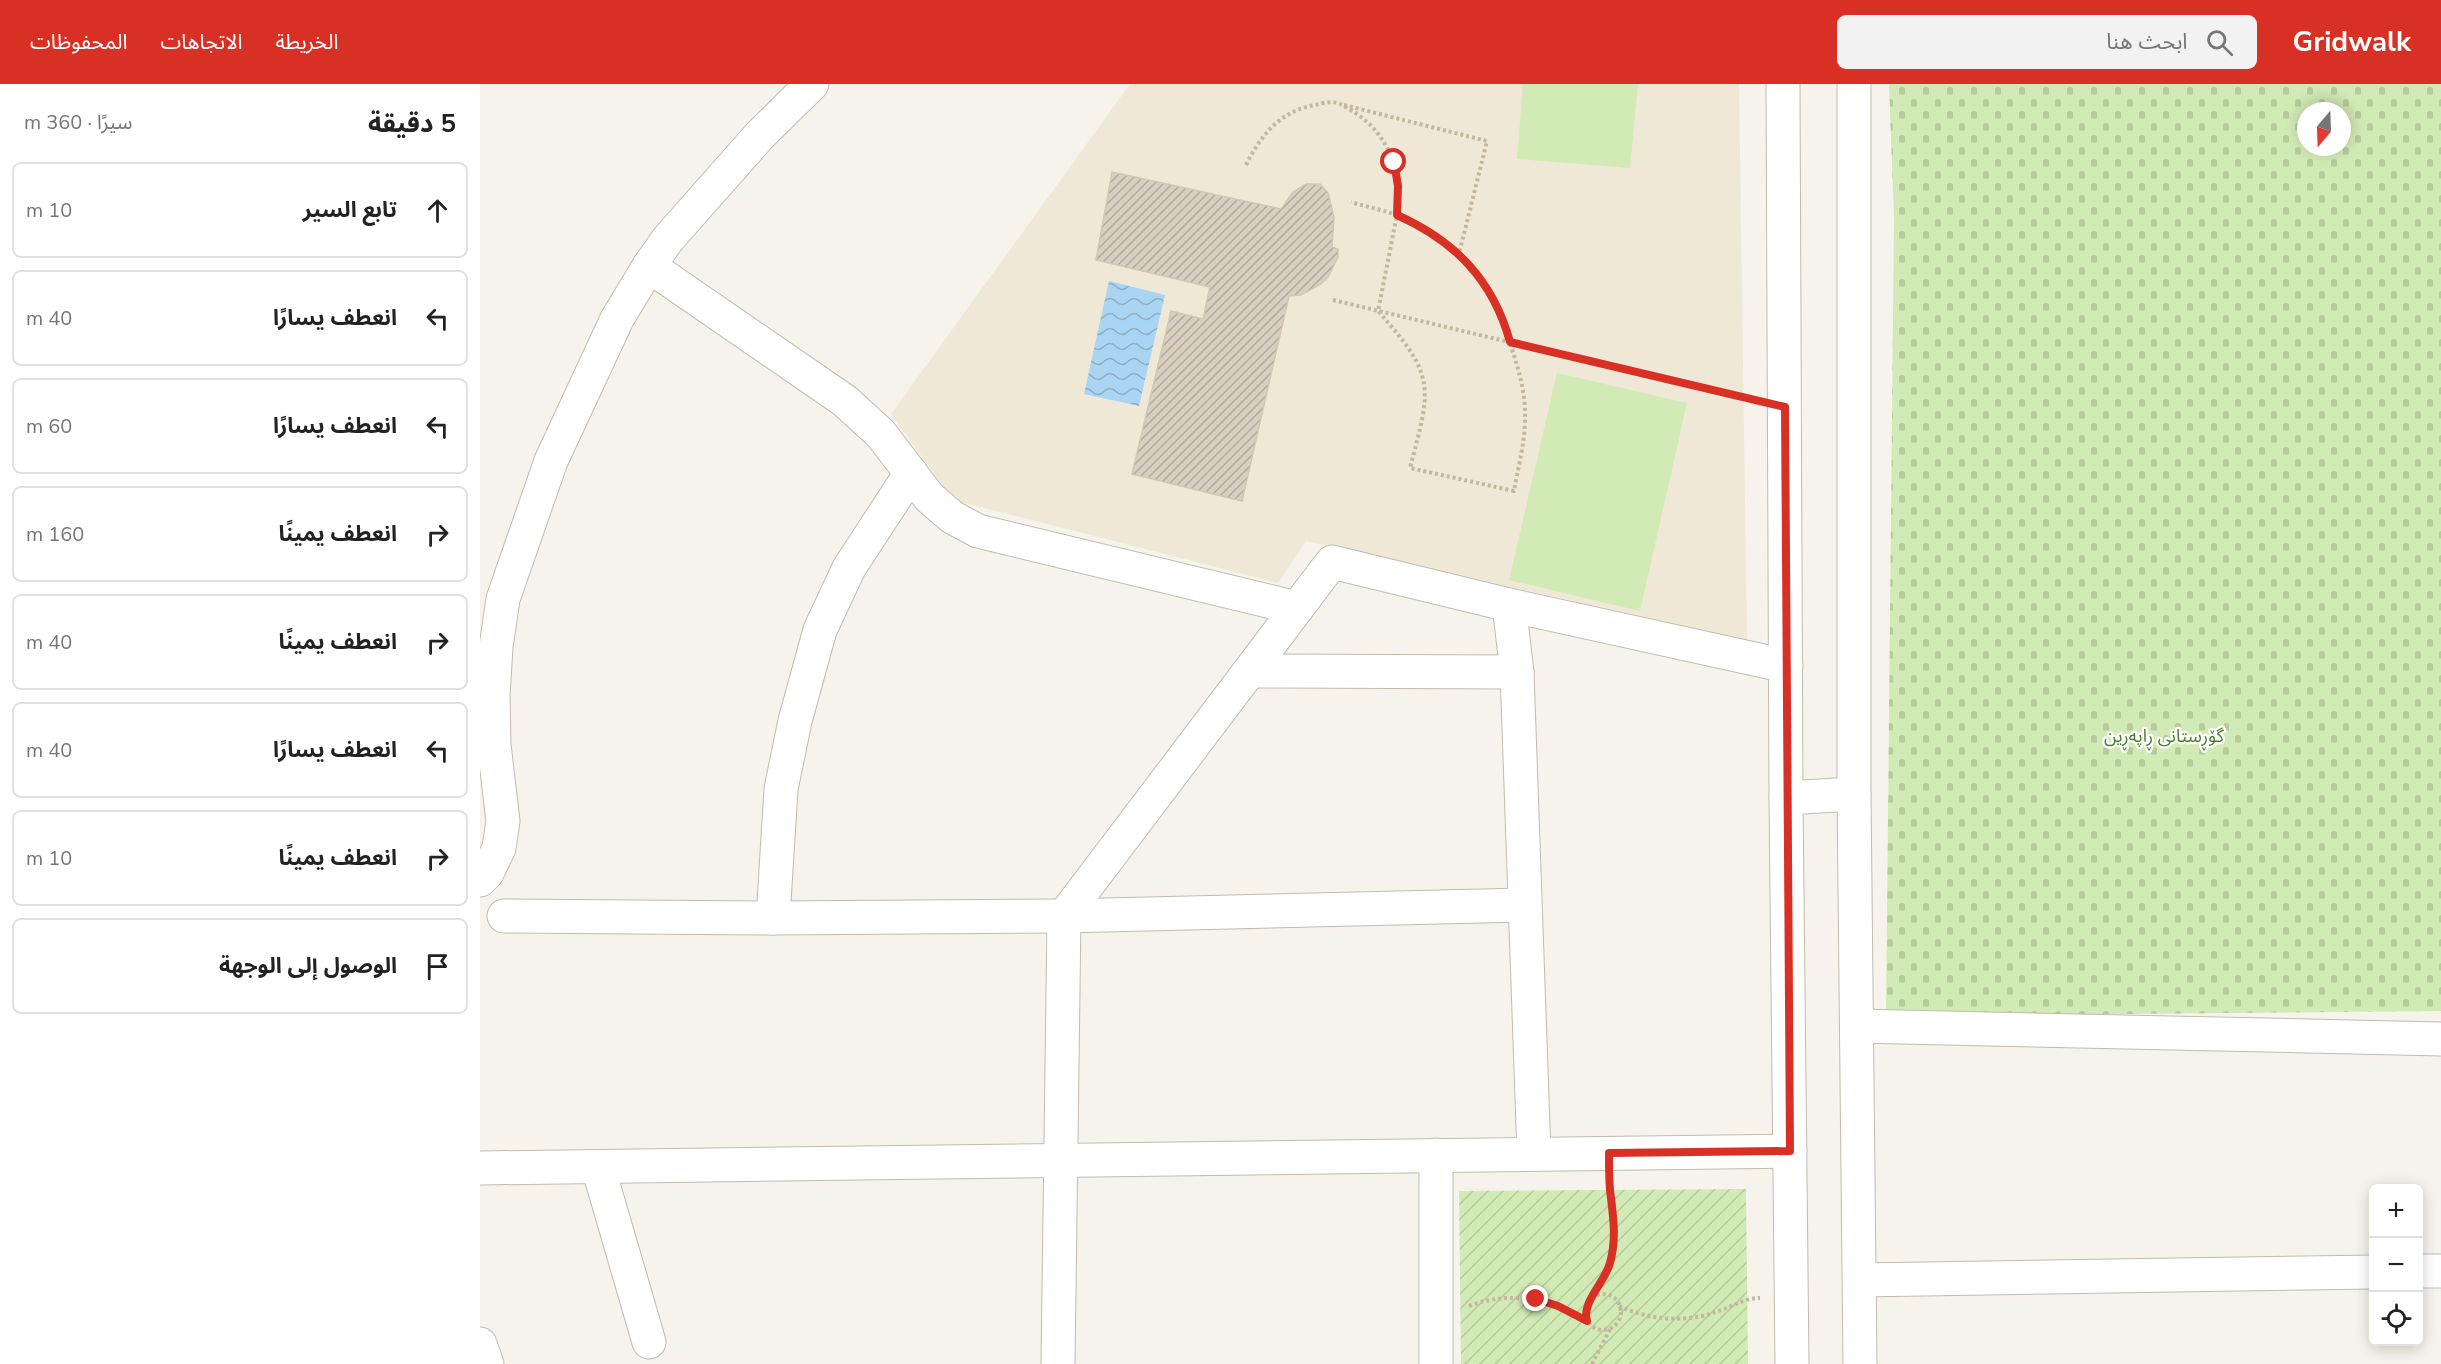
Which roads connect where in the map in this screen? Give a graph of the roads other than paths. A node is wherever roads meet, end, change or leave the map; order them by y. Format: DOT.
graph roads {
  1 [pos="812,84"];
  2 [pos="1783,84"];
  3 [pos="1854,84"];
  4 [pos="649,266"];
  5 [pos="911,473"];
  6 [pos="503,599"];
  7 [pos="1509,605"];
  8 [pos="1297,608"];
  9 [pos="480,630"];
  10 [pos="1786,666"];
  11 [pos="1250,671"];
  12 [pos="1517,672"];
  13 [pos="480,762"];
  14 [pos="499,793"];
  15 [pos="1854,794"];
  16 [pos="1786,798"];
  17 [pos="482,880"];
  18 [pos="1524,905"];
  19 [pos="504,916"];
  20 [pos="1064,916"];
  21 [pos="773,918"];
  22 [pos="1857,1026"];
  23 [pos="2441,1039"];
  24 [pos="1790,1151"];
  25 [pos="1534,1154"];
  26 [pos="1436,1155"];
  27 [pos="1061,1161"];
  28 [pos="598,1167"];
  29 [pos="480,1168"];
  30 [pos="2441,1270"];
  31 [pos="2423,1271"];
  32 [pos="2369,1272"];
  33 [pos="1860,1280"];
  34 [pos="649,1342"];
  35 [pos="480,1344"];
  36 [pos="487,1364"];
  37 [pos="1058,1364"];
  38 [pos="1436,1364"];
  39 [pos="1792,1364"];
  40 [pos="1860,1364"];
  1 -- 4 [label="street"];
  2 -- 10 [label="street"];
  3 -- 15 [label="street"];
  4 -- 5 [label="street"];
  4 -- 6 [label="street"];
  5 -- 8 [label="street"];
  5 -- 21 [label="street"];
  6 -- 9 [label="street"];
  6 -- 14 [label="street"];
  7 -- 8 [label="street"];
  7 -- 10 [label="street"];
  7 -- 12 [label="street"];
  8 -- 11 [label="street"];
  10 -- 16 [label="street"];
  11 -- 12 [label="street"];
  11 -- 20 [label="street"];
  12 -- 18 [label="street"];
  13 -- 14 [label="street"];
  14 -- 17 [label="street"];
  15 -- 16 [label="street"];
  15 -- 22 [label="street"];
  16 -- 24 [label="street"];
  18 -- 20 [label="street"];
  18 -- 25 [label="street"];
  19 -- 21 [label="street"];
  20 -- 21 [label="street"];
  20 -- 27 [label="street"];
  22 -- 23 [label="street"];
  22 -- 33 [label="street"];
  24 -- 25 [label="street"];
  24 -- 39 [label="street"];
  25 -- 26 [label="street"];
  26 -- 27 [label="street"];
  26 -- 38 [label="street"];
  27 -- 28 [label="street"];
  27 -- 37 [label="street"];
  28 -- 29 [label="street"];
  28 -- 34 [label="street"];
  30 -- 31 [label="street"];
  32 -- 33 [label="street"];
  33 -- 40 [label="street"];
  35 -- 36 [label="street"];
}
